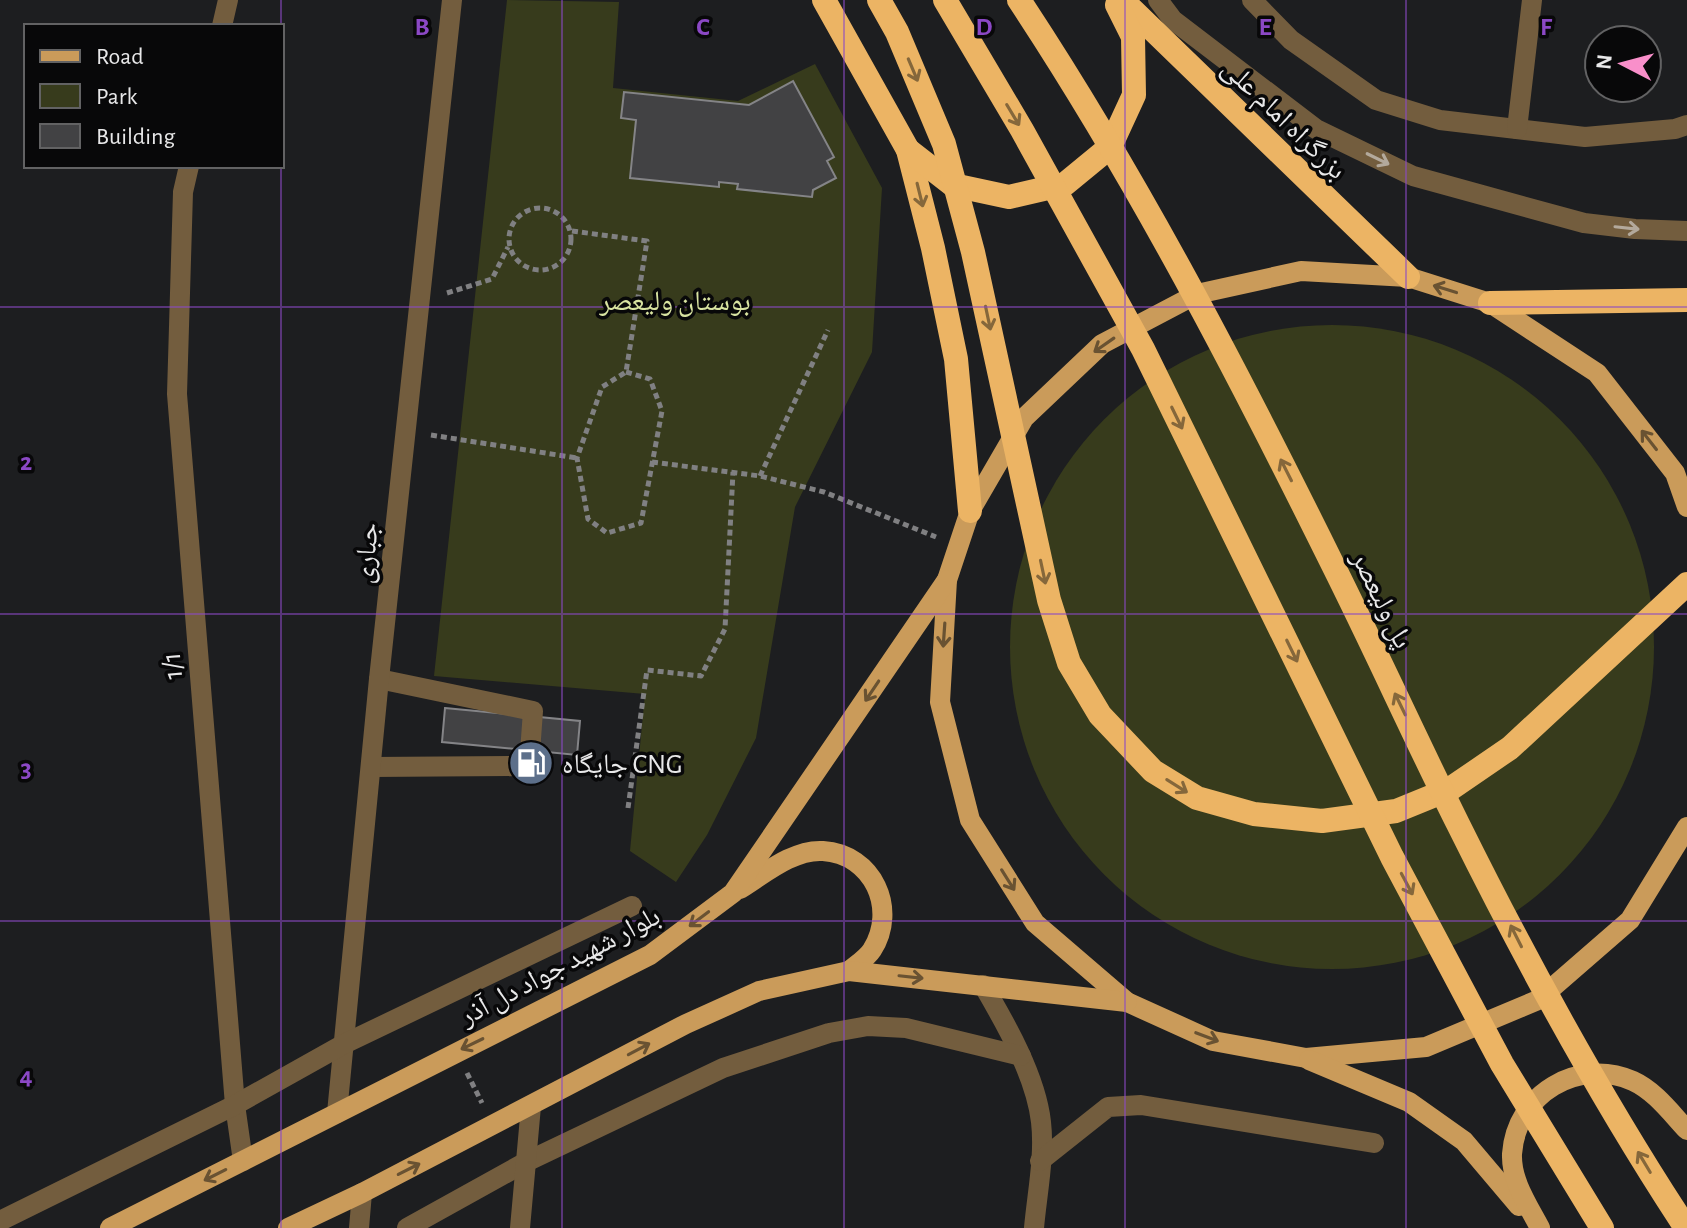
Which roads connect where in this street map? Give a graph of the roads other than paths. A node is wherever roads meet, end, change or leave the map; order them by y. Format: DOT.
graph roads {
  1 [pos="228,0"];
  2 [pos="452,0"];
  3 [pos="824,0"];
  4 [pos="879,0"];
  5 [pos="945,0"];
  6 [pos="1019,0"];
  7 [pos="1115,0"];
  8 [pos="1122,0"];
  9 [pos="1158,0"];
  10 [pos="1252,0"];
  11 [pos="1532,0"];
  12 [pos="222,24"];
  13 [pos="1687,125"];
  14 [pos="1517,129"];
  15 [pos="908,150"];
  16 [pos="189,168"];
  17 [pos="1687,231"];
  18 [pos="1408,277"];
  19 [pos="1687,300"];
  20 [pos="1490,303"];
  21 [pos="1687,507"];
  22 [pos="970,511"];
  23 [pos="947,580"];
  24 [pos="1687,584"];
  25 [pos="379,679"];
  26 [pos="371,767"];
  27 [pos="1687,827"];
  28 [pos="733,893"];
  29 [pos="632,906"];
  30 [pos="849,971"];
  31 [pos="983,985"];
  32 [pos="1127,1002"];
  33 [pos="344,1044"];
  34 [pos="1021,1056"];
  35 [pos="1306,1058"];
  36 [pos="235,1105"];
  37 [pos="531,1106"];
  38 [pos="337,1113"];
  39 [pos="1687,1130"];
  40 [pos="1374,1143"];
  41 [pos="243,1161"];
  42 [pos="1040,1161"];
  43 [pos="526,1162"];
  44 [pos="362,1193"];
  45 [pos="0,1221"];
  46 [pos="110,1228"];
  47 [pos="288,1228"];
  48 [pos="359,1228"];
  49 [pos="407,1228"];
  50 [pos="520,1228"];
  51 [pos="1034,1228"];
  52 [pos="1539,1228"];
  53 [pos="1602,1228"];
  54 [pos="1686,1228"];
  1 -- 12 [label="street"];
  2 -- 25 [label="street, جباری"];
  3 -- 15 [label="highway"];
  4 -- 24 [label="highway, one-way, bridge"];
  5 -- 53 [label="highway, one-way, bridge"];
  54 -- 6 [label="highway, پل ولیعصر, one-way, bridge"];
  7 -- 15 [label="highway"];
  8 -- 18 [label="highway, بزرگراه امام علی"];
  9 -- 17 [label="street, one-way"];
  10 -- 14 [label="street"];
  11 -- 14 [label="street"];
  13 -- 14 [label="street"];
  15 -- 22 [label="highway, one-way"];
  16 -- 36 [label="street, 1/1"];
  20 -- 18 [label="main road, one-way"];
  18 -- 22 [label="main road, one-way"];
  19 -- 20 [label="highway"];
  21 -- 20 [label="main road, one-way"];
  22 -- 23 [label="main road"];
  23 -- 28 [label="main road, بلوار شهید جواد دل آذر, one-way"];
  23 -- 32 [label="main road, one-way"];
  25 -- 26 [label="street, جباری"];
  25 -- 26 [label="street"];
  26 -- 33 [label="street, جباری"];
  27 -- 35 [label="main road"];
  28 -- 30 [label="main road"];
  28 -- 38 [label="main road, بلوار شهید جواد دل آذر, one-way"];
  29 -- 33 [label="street"];
  30 -- 31 [label="main road, one-way"];
  37 -- 30 [label="main road, one-way"];
  31 -- 32 [label="main road"];
  31 -- 34 [label="street"];
  32 -- 35 [label="main road, one-way"];
  33 -- 36 [label="street"];
  33 -- 38 [label="street, جباری"];
  34 -- 42 [label="street"];
  34 -- 43 [label="street"];
  35 -- 52 [label="main road"];
  36 -- 41 [label="street, 1/1"];
  36 -- 45 [label="street"];
  37 -- 43 [label="street"];
  44 -- 37 [label="main road, one-way"];
  38 -- 41 [label="main road, بلوار شهید جواد دل آذر"];
  39 -- 52 [label="main road"];
  40 -- 42 [label="street"];
  41 -- 46 [label="main road, بلوار شهید جواد دل آذر, one-way"];
  42 -- 51 [label="street"];
  43 -- 49 [label="street"];
  43 -- 50 [label="street"];
  44 -- 47 [label="main road"];
  44 -- 48 [label="street"];
}
